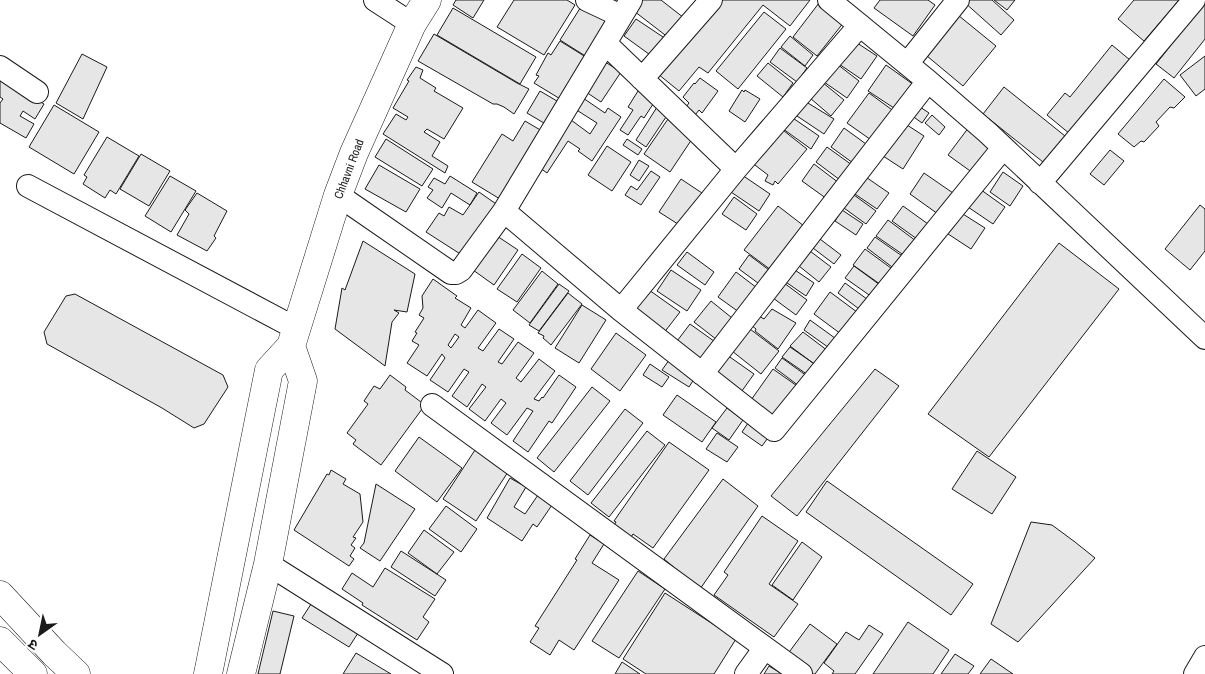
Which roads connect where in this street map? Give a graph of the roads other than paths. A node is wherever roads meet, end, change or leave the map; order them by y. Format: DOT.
graph roads {
  1 [pos="375,0"];
  2 [pos="427,0"];
  3 [pos="588,0"];
  4 [pos="711,0"];
  5 [pos="829,0"];
  6 [pos="958,0"];
  7 [pos="1194,0"];
  8 [pos="626,8"];
  9 [pos="412,24"];
  10 [pos="860,25"];
  11 [pos="605,43"];
  12 [pos="907,64"];
  13 [pos="0,67"];
  14 [pos="642,79"];
  15 [pos="928,81"];
  16 [pos="37,92"];
  17 [pos="1003,148"];
  18 [pos="736,169"];
  19 [pos="1040,183"];
  20 [pos="28,186"];
  21 [pos="338,194"];
  22 [pos="504,211"];
  23 [pos="620,310"];
  24 [pos="294,338"];
  25 [pos="1205,338"];
  26 [pos="702,374"];
  27 [pos="432,405"];
  28 [pos="268,564"];
  29 [pos="0,595"];
  30 [pos="0,641"];
  31 [pos="764,649"];
  32 [pos="1205,657"];
  33 [pos="33,674"];
  34 [pos="76,674"];
  35 [pos="208,674"];
  36 [pos="241,674"];
  37 [pos="442,674"];
  38 [pos="746,674"];
  39 [pos="800,674"];
  40 [pos="1195,674"];
  1 -- 9 [label="street"];
  2 -- 9 [label="main road, Chhavni Road"];
  3 -- 8 [label="street"];
  4 -- 14 [label="street"];
  5 -- 10 [label="street"];
  6 -- 12 [label="street"];
  7 -- 19 [label="street"];
  8 -- 11 [label="street"];
  9 -- 21 [label="main road, Chhavni Road"];
  10 -- 12 [label="street"];
  10 -- 18 [label="street"];
  11 -- 14 [label="street"];
  11 -- 22 [label="street"];
  12 -- 15 [label="street"];
  13 -- 16 [label="street"];
  14 -- 18 [label="street"];
  15 -- 17 [label="street"];
  15 -- 26 [label="street"];
  17 -- 19 [label="street"];
  17 -- 26 [label="street"];
  18 -- 23 [label="street"];
  19 -- 25 [label="street"];
  20 -- 24 [label="street"];
  21 -- 22 [label="street"];
  21 -- 24 [label="main road, Chhavni Road"];
  22 -- 23 [label="street"];
  23 -- 26 [label="street"];
  24 -- 28 [label="main road"];
  24 -- 35 [label="main road"];
  27 -- 31 [label="street"];
  28 -- 36 [label="main road"];
  28 -- 37 [label="street"];
  29 -- 34 [label="main road"];
  30 -- 33 [label="main road"];
  31 -- 38 [label="street"];
  31 -- 39 [label="street"];
  32 -- 40 [label="street"];
}
